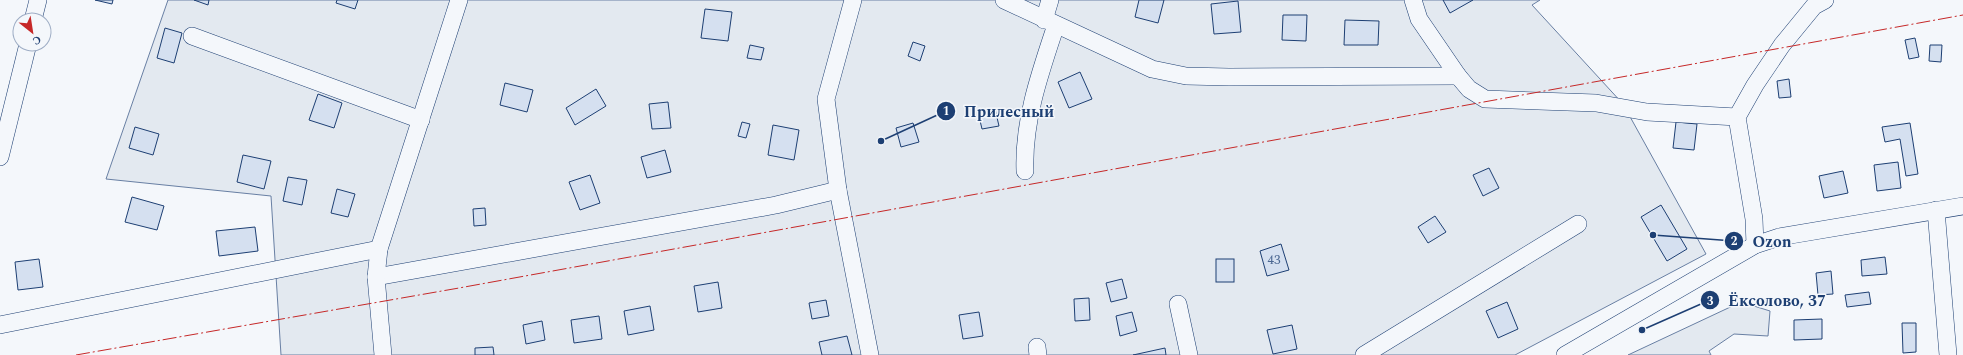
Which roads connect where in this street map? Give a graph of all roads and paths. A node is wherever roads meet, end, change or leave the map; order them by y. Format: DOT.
graph roads {
  1 [pos="38,0"];
  2 [pos="459,0"];
  3 [pos="853,0"];
  4 [pos="1004,0"];
  5 [pos="1050,0"];
  6 [pos="1413,0"];
  7 [pos="1825,0"];
  8 [pos="35,12"];
  9 [pos="1050,23"];
  10 [pos="192,36"];
  11 [pos="26,52"];
  12 [pos="1458,76"];
  13 [pos="1737,117"];
  14 [pos="421,120"];
  15 [pos="0,157"];
  16 [pos="1025,171"];
  17 [pos="838,190"];
  18 [pos="1963,206"];
  19 [pos="1936,210"];
  20 [pos="1578,224"];
  21 [pos="1755,245"];
  22 [pos="379,249"];
  23 [pos="376,277"];
  24 [pos="1178,304"];
  25 [pos="0,325"];
  26 [pos="383,355"];
  27 [pos="870,355"];
  28 [pos="1189,355"];
  29 [pos="1364,355"];
  30 [pos="1565,355"];
  31 [pos="1948,355"];
  1 -- 8 [label="street"];
  2 -- 14 [label="street"];
  3 -- 17 [label="street"];
  4 -- 9 [label="street"];
  5 -- 9 [label="street"];
  6 -- 12 [label="street"];
  7 -- 13 [label="street"];
  9 -- 12 [label="street"];
  9 -- 16 [label="street"];
  10 -- 14 [label="street"];
  11 -- 15 [label="street"];
  12 -- 13 [label="street"];
  13 -- 21 [label="street"];
  14 -- 22 [label="street"];
  17 -- 23 [label="street"];
  17 -- 27 [label="street"];
  18 -- 19 [label="street"];
  19 -- 21 [label="street"];
  19 -- 31 [label="street"];
  20 -- 29 [label="street"];
  21 -- 30 [label="street"];
  22 -- 23 [label="street"];
  22 -- 25 [label="street"];
  23 -- 26 [label="street"];
  24 -- 28 [label="street"];
}
